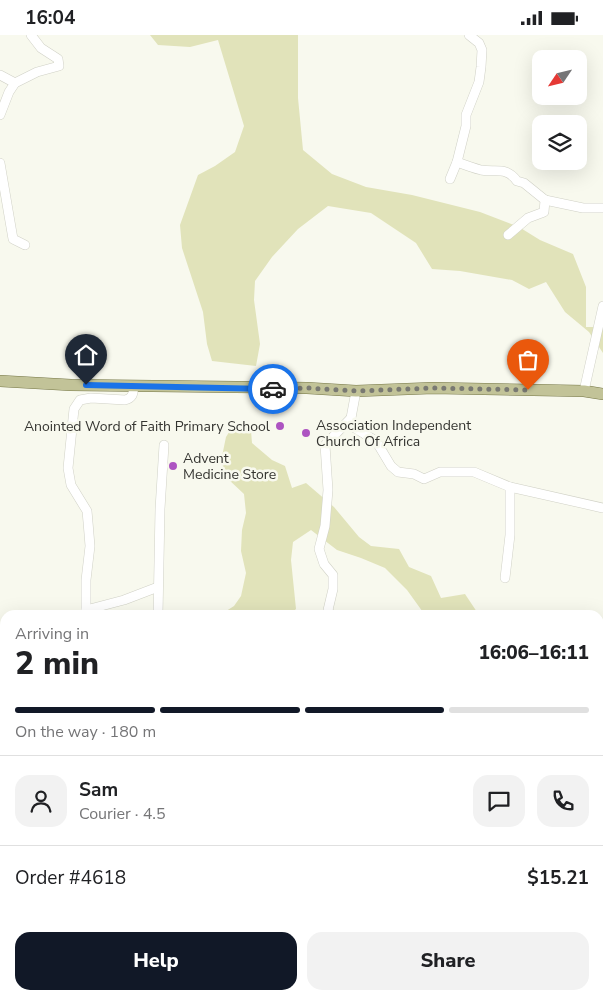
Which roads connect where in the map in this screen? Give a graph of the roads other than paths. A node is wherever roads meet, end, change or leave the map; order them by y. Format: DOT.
graph roads {
  1 [pos="31,35"];
  2 [pos="469,35"];
  3 [pos="0,75"];
  4 [pos="15,83"];
  5 [pos="0,115"];
  6 [pos="457,162"];
  7 [pos="0,163"];
  8 [pos="450,179"];
  9 [pos="545,200"];
  10 [pos="603,208"];
  11 [pos="508,235"];
  12 [pos="25,245"];
  13 [pos="603,306"];
  14 [pos="0,381"];
  15 [pos="134,386"];
  16 [pos="356,391"];
  17 [pos="584,391"];
  18 [pos="603,394"];
  19 [pos="351,418"];
  20 [pos="164,445"];
  21 [pos="510,487"];
  22 [pos="603,508"];
  23 [pos="505,578"];
  24 [pos="158,587"];
  25 [pos="86,610"];
  26 [pos="95,610"];
  27 [pos="158,610"];
  28 [pos="328,610"];
  1 -- 4 [label="street"];
  2 -- 6 [label="street"];
  3 -- 4 [label="street"];
  4 -- 5 [label="street"];
  6 -- 8 [label="street"];
  6 -- 9 [label="street"];
  7 -- 12 [label="street"];
  9 -- 10 [label="street"];
  9 -- 11 [label="street"];
  13 -- 17 [label="street"];
  14 -- 15 [label="main road"];
  15 -- 16 [label="main road"];
  15 -- 25 [label="street"];
  16 -- 17 [label="main road"];
  16 -- 19 [label="street"];
  17 -- 18 [label="main road"];
  19 -- 21 [label="street"];
  19 -- 28 [label="street"];
  20 -- 24 [label="street"];
  21 -- 22 [label="street"];
  21 -- 23 [label="street"];
  24 -- 26 [label="street"];
  24 -- 27 [label="street"];
}
